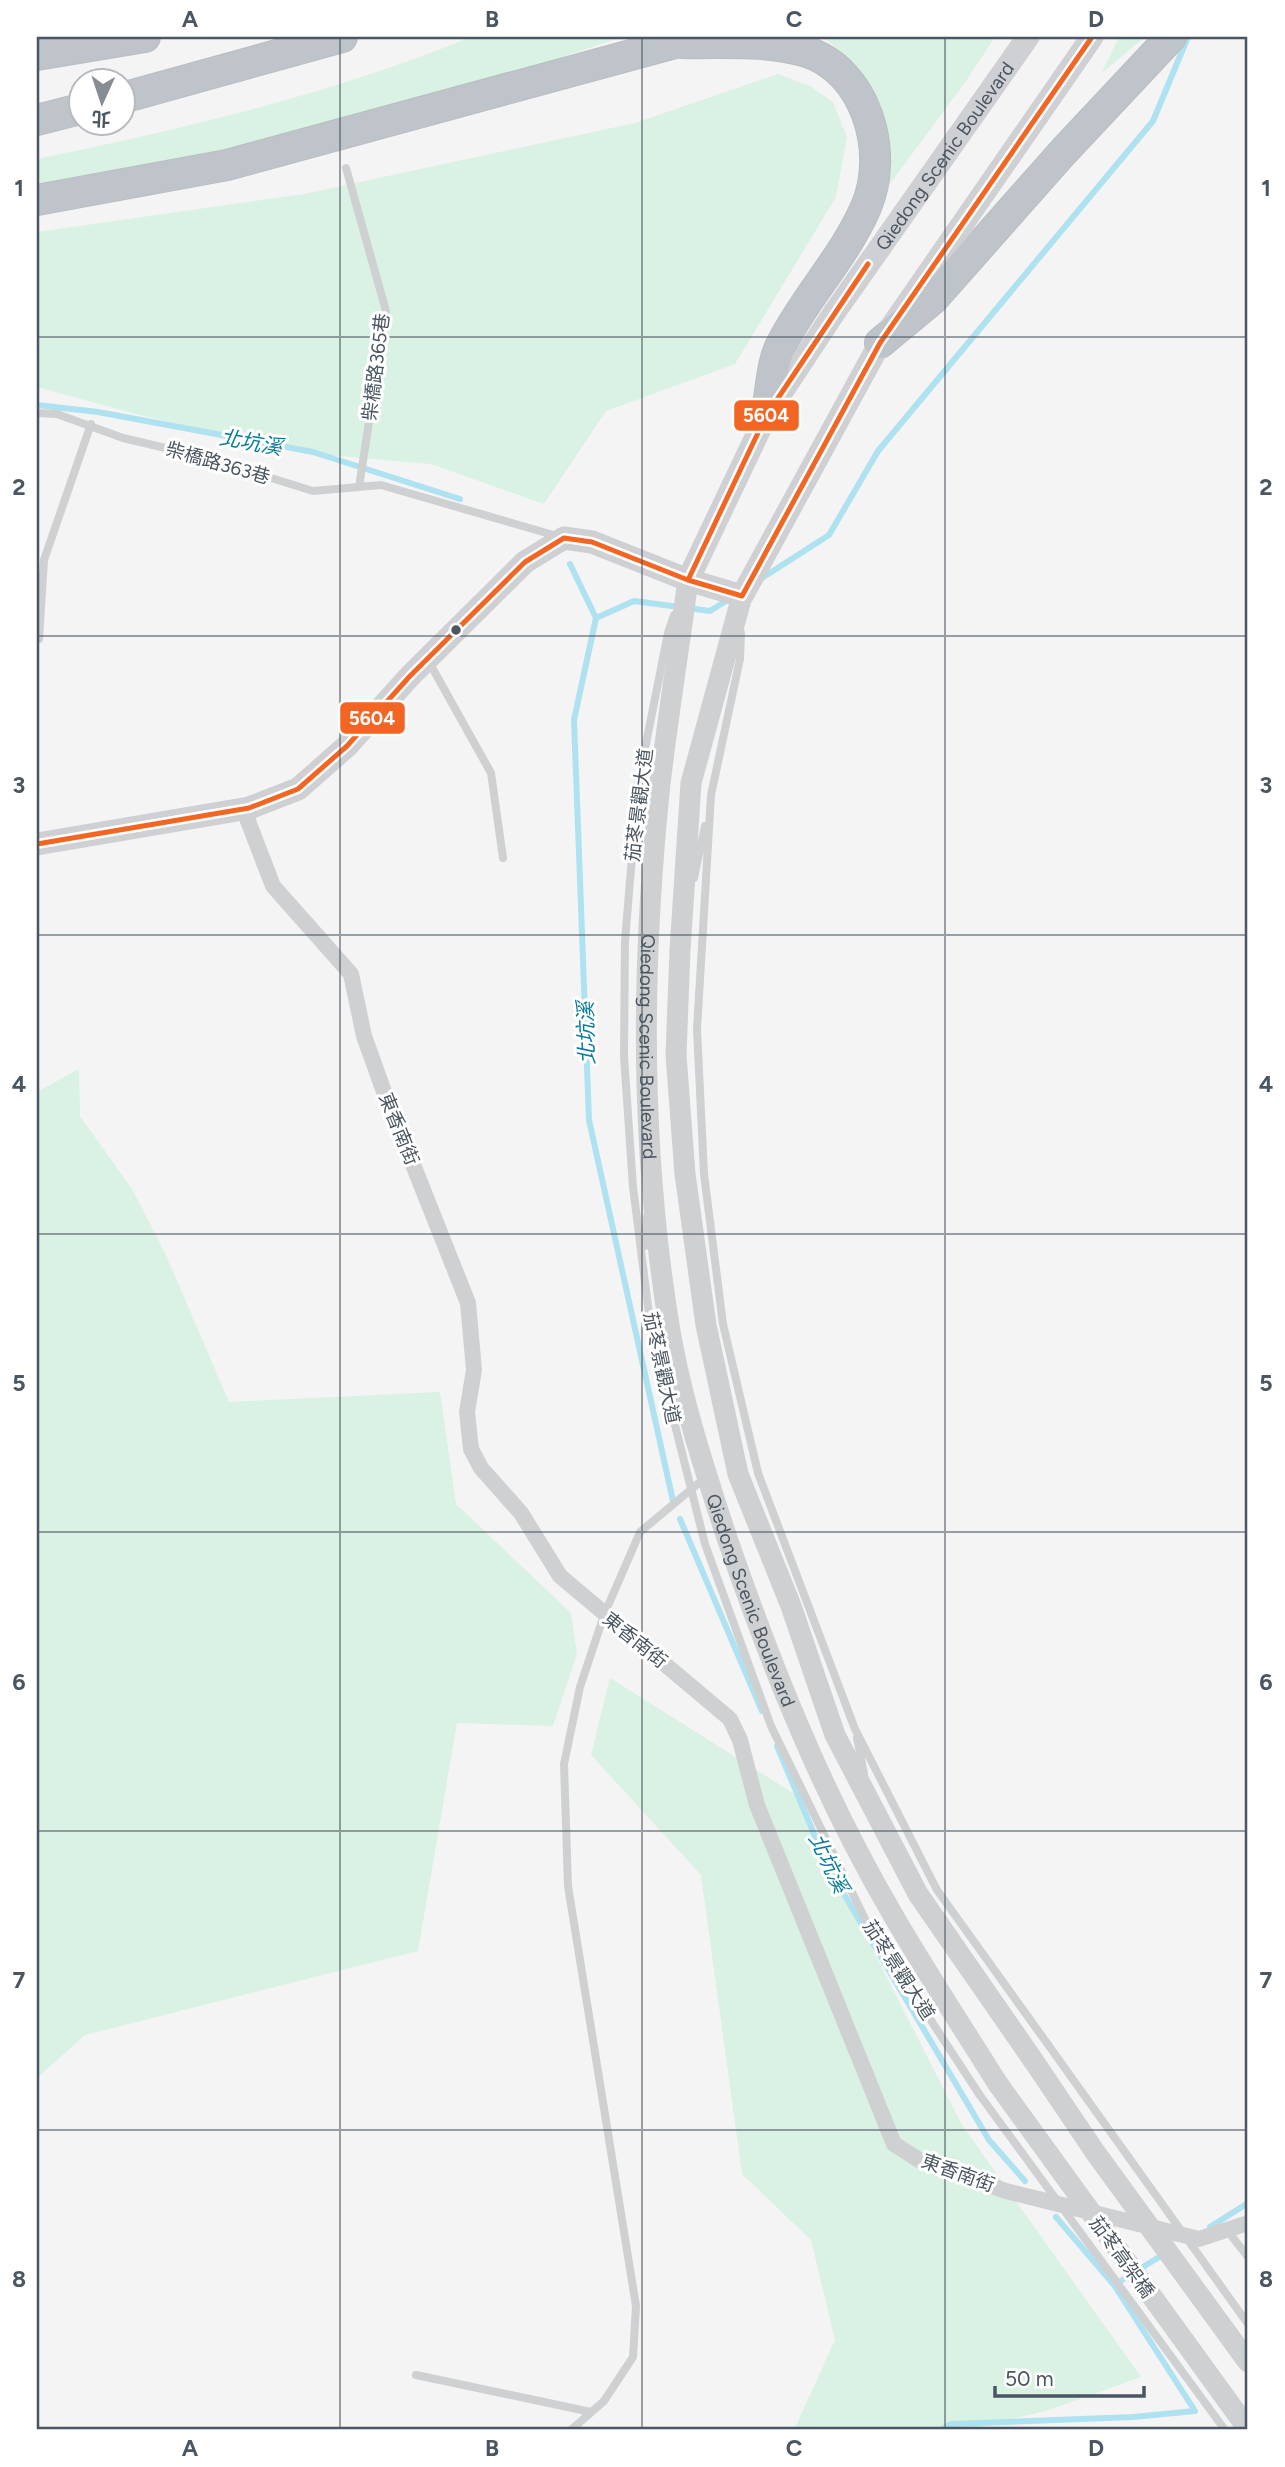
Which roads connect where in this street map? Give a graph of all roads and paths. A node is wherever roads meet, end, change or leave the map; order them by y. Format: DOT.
graph roads {
  1 [pos="342,37"];
  2 [pos="1028,37"];
  3 [pos="1092,37"];
  4 [pos="1171,37"];
  5 [pos="138,38"];
  6 [pos="690,40"];
  7 [pos="37,55"];
  8 [pos="136,94"];
  9 [pos="66,113"];
  10 [pos="37,120"];
  11 [pos="346,168"];
  12 [pos="37,200"];
  13 [pos="880,342"];
  14 [pos="37,413"];
  15 [pos="766,416"];
  16 [pos="91,424"];
  17 [pos="359,487"];
  18 [pos="564,538"];
  19 [pos="688,580"];
  20 [pos="742,596"];
  21 [pos="39,639"];
  22 [pos="428,659"];
  23 [pos="711,795"];
  24 [pos="243,808"];
  25 [pos="37,844"];
  26 [pos="503,858"];
  27 [pos="680,950"];
  28 [pos="651,1155"];
  29 [pos="643,1264"];
  30 [pos="748,1473"];
  31 [pos="699,1483"];
  32 [pos="604,1615"];
  33 [pos="855,1729"];
  34 [pos="869,1800"];
  35 [pos="1041,2053"];
  36 [pos="998,2084"];
  37 [pos="979,2094"];
  38 [pos="1248,2223"];
  39 [pos="1227,2230"];
  40 [pos="1248,2257"];
  41 [pos="1248,2324"];
  42 [pos="1248,2362"];
  43 [pos="416,2375"];
  44 [pos="592,2412"];
  45 [pos="1248,2428"];
  46 [pos="571,2430"];
  47 [pos="1225,2430"];
  1 -- 8 [label="highway"];
  2 -- 15 [label="main road, Qiedong Scenic Boulevard"];
  3 -- 13 [label="main road, Qiedong Scenic Boulevard"];
  4 -- 13 [label="highway"];
  5 -- 7 [label="highway"];
  6 -- 12 [label="highway"];
  6 -- 15 [label="highway"];
  9 -- 10 [label="highway"];
  11 -- 17 [label="lane, 柴橋路365巷"];
  13 -- 20 [label="main road, Qiedong Scenic Boulevard"];
  14 -- 16 [label="lane, 柴橋路363巷"];
  15 -- 19 [label="main road, Qiedong Scenic Boulevard"];
  16 -- 17 [label="lane, 柴橋路363巷"];
  16 -- 21 [label="lane"];
  17 -- 18 [label="lane, 柴橋路363巷"];
  18 -- 19 [label="main road"];
  18 -- 22 [label="main road"];
  19 -- 20 [label="main road"];
  19 -- 28 [label="street, Qiedong Scenic Boulevard"];
  19 -- 29 [label="lane, 茄苳景觀大道"];
  20 -- 23 [label="lane"];
  20 -- 27 [label="street, Qiedong Scenic Boulevard"];
  22 -- 24 [label="main road"];
  22 -- 26 [label="lane"];
  23 -- 27 [label="lane"];
  23 -- 30 [label="lane"];
  24 -- 25 [label="main road"];
  24 -- 32 [label="street, 東香南街"];
  27 -- 30 [label="street, Qiedong Scenic Boulevard"];
  28 -- 29 [label="lane"];
  28 -- 31 [label="street, Qiedong Scenic Boulevard"];
  29 -- 31 [label="lane, 茄苳景觀大道"];
  30 -- 33 [label="lane"];
  30 -- 34 [label="street, Qiedong Scenic Boulevard"];
  31 -- 32 [label="lane"];
  31 -- 36 [label="street, Qiedong Scenic Boulevard"];
  31 -- 37 [label="lane, 茄苳景觀大道"];
  32 -- 39 [label="street, 東香南街"];
  32 -- 44 [label="lane"];
  33 -- 34 [label="lane"];
  33 -- 35 [label="lane"];
  34 -- 35 [label="street, Qiedong Scenic Boulevard"];
  35 -- 41 [label="lane, bridge"];
  35 -- 42 [label="street, 茄苳高架橋, bridge"];
  36 -- 45 [label="street, 茄苳高架橋, bridge"];
  37 -- 47 [label="lane, 茄苳高架橋, bridge"];
  38 -- 39 [label="street, 東香南街"];
  39 -- 40 [label="lane"];
  43 -- 44 [label="lane"];
  44 -- 46 [label="lane"];
}
